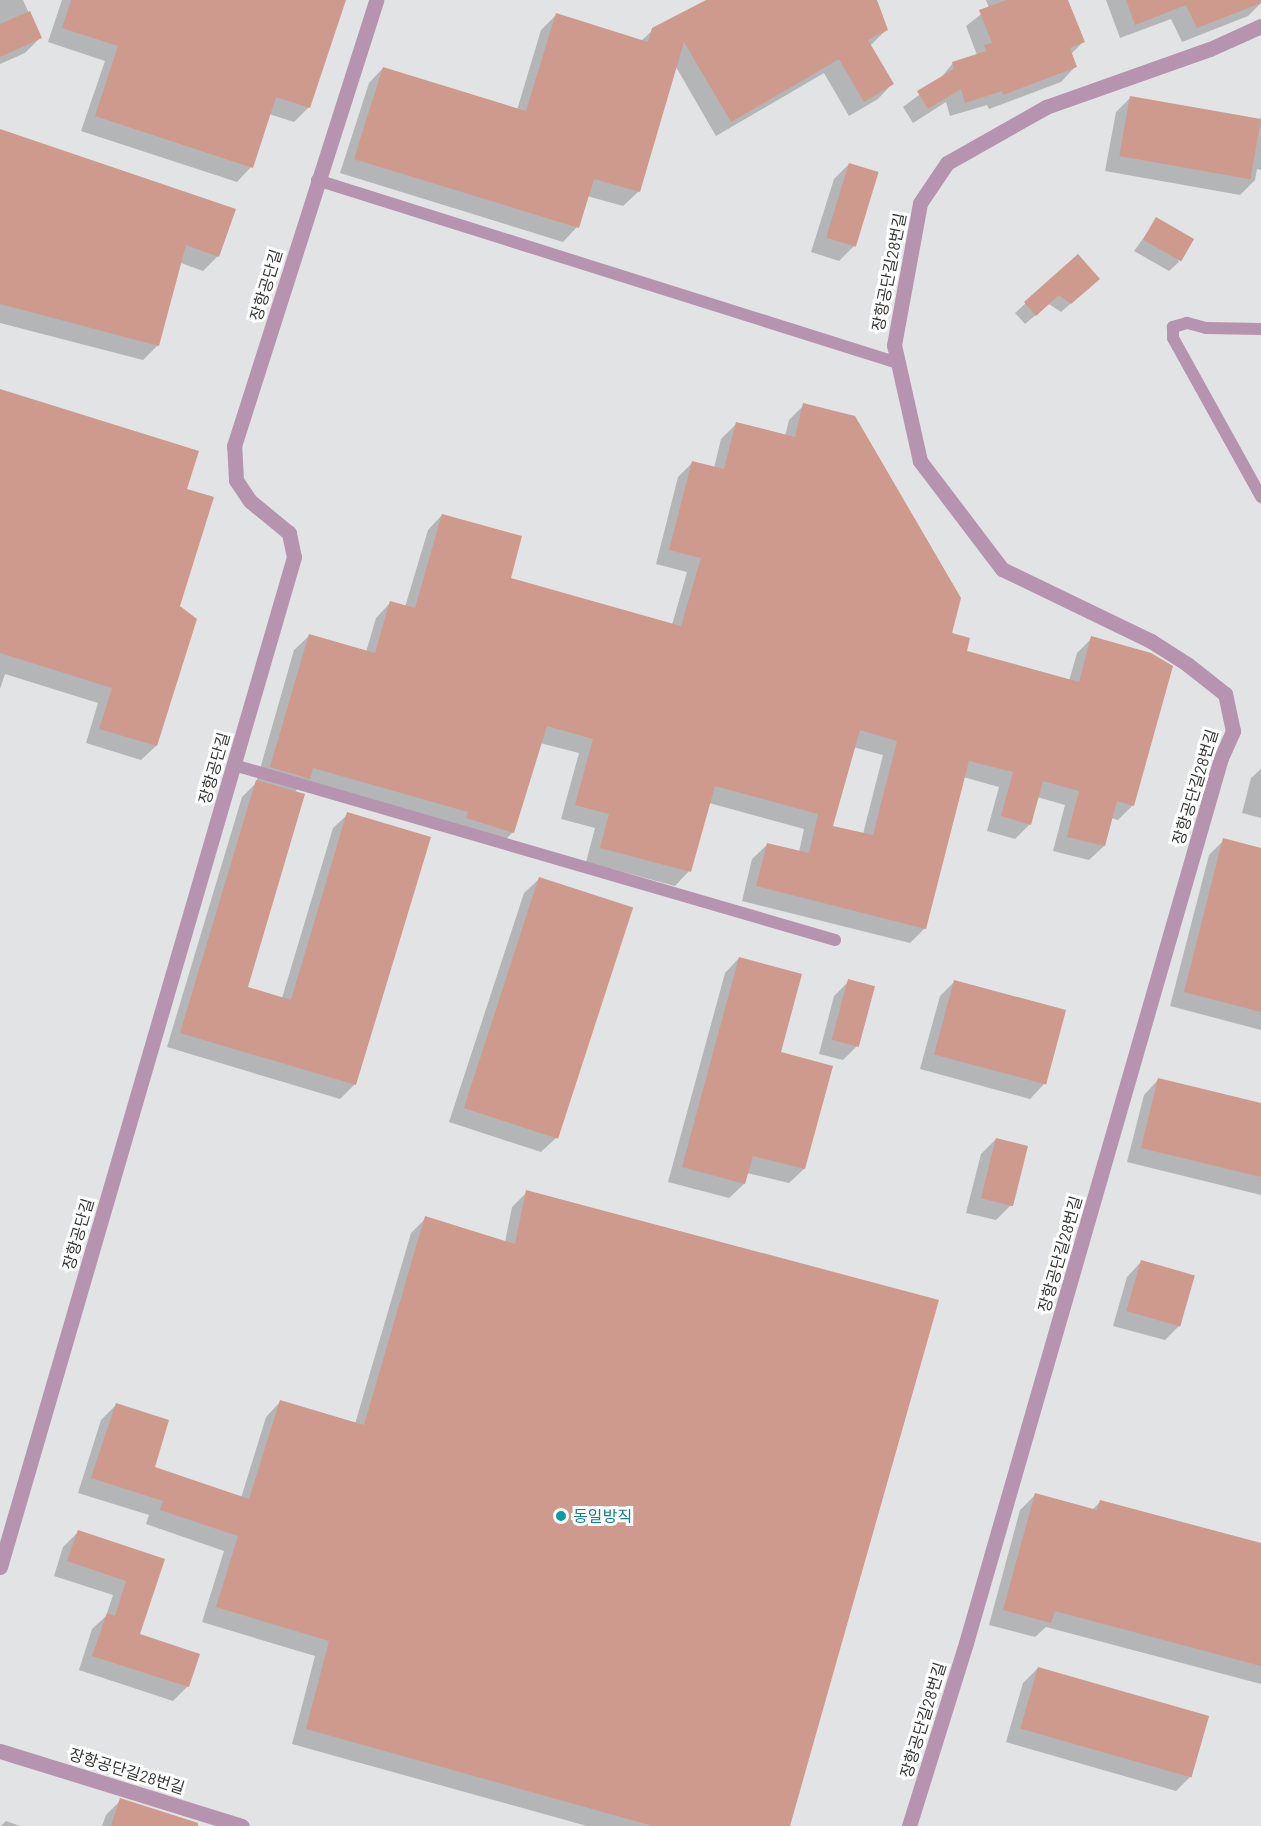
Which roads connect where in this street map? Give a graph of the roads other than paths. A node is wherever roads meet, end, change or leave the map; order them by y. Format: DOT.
graph roads {
  1 [pos="376,0"];
  2 [pos="1261,26"];
  3 [pos="317,180"];
  4 [pos="1261,329"];
  5 [pos="898,363"];
  6 [pos="1261,497"];
  7 [pos="234,765"];
  8 [pos="835,940"];
  9 [pos="0,1567"];
  10 [pos="0,1751"];
  11 [pos="242,1826"];
  12 [pos="909,1826"];
  1 -- 3 [label="street, 장항공단길"];
  2 -- 5 [label="street, 장항공단길28번길"];
  3 -- 5 [label="lane"];
  3 -- 7 [label="street, 장항공단길"];
  4 -- 6 [label="lane"];
  5 -- 12 [label="street, 장항공단길28번길"];
  7 -- 8 [label="lane"];
  7 -- 9 [label="street, 장항공단길"];
  10 -- 11 [label="street, 장항공단길28번길"];
}
